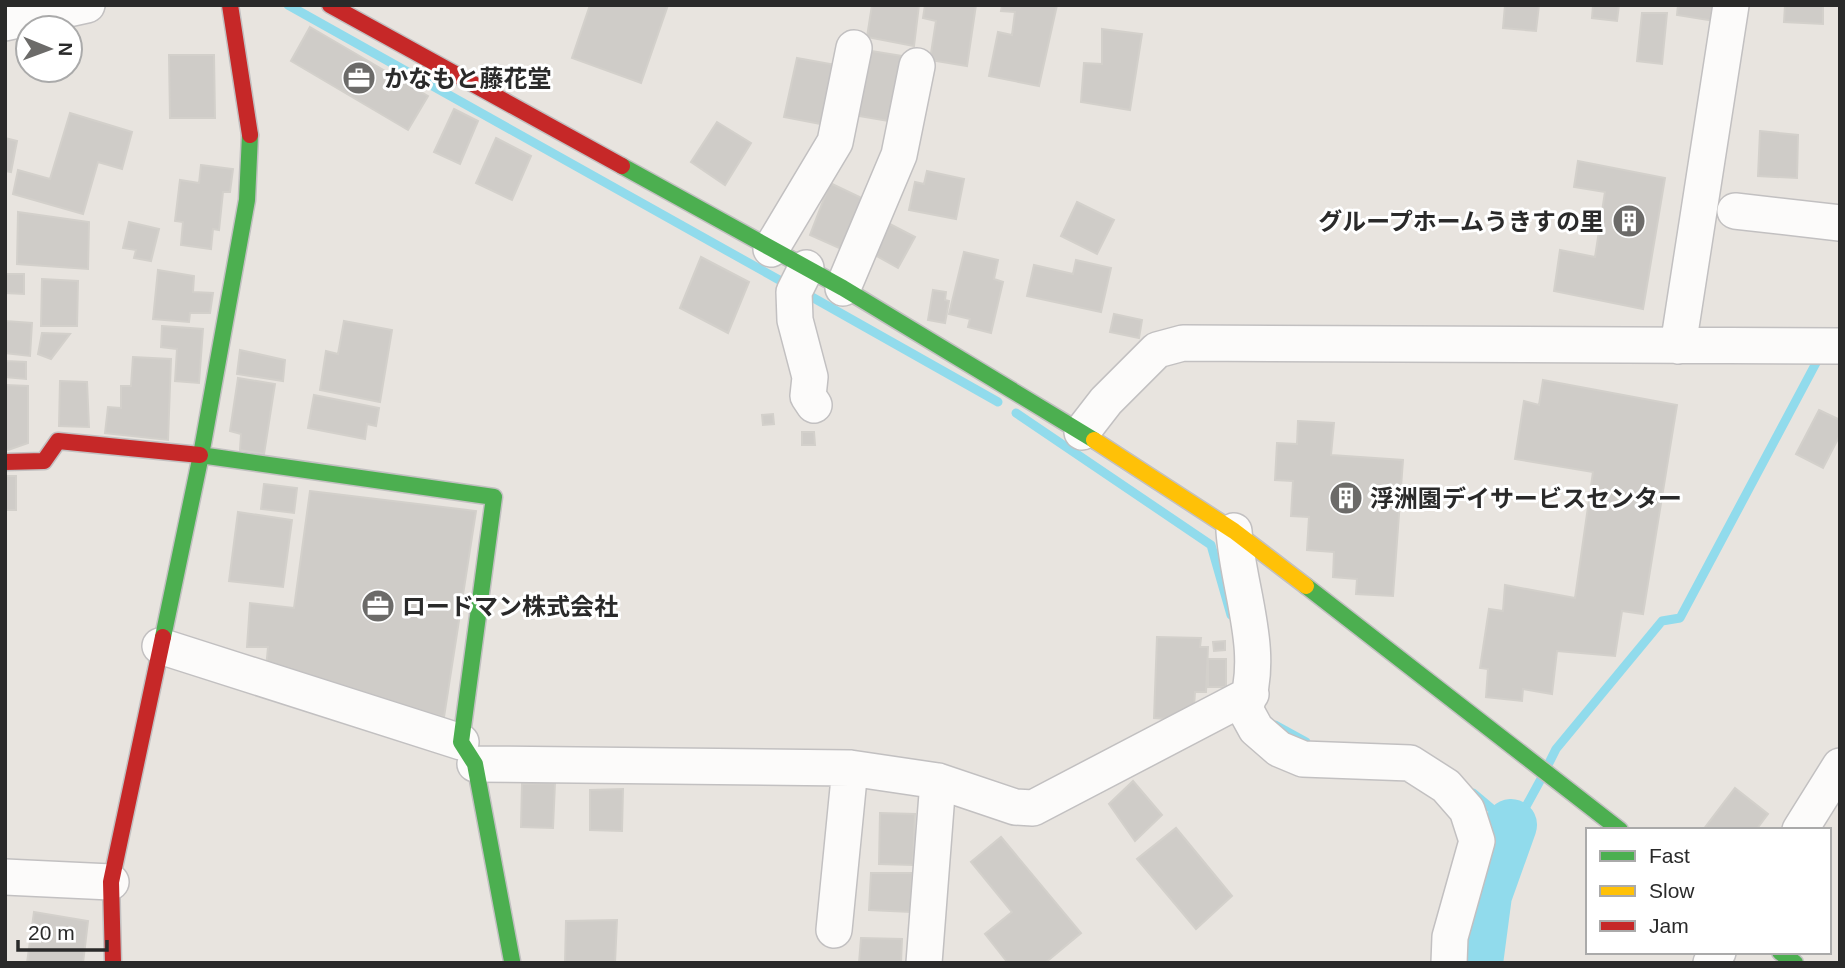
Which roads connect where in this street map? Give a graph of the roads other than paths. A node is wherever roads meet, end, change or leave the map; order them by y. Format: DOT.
graph roads {
  1 [pos="87,5"];
  2 [pos="230,5"];
  3 [pos="330,5"];
  4 [pos="1731,5"];
  5 [pos="5,23"];
  6 [pos="854,48"];
  7 [pos="917,65"];
  8 [pos="1735,211"];
  9 [pos="1840,223"];
  10 [pos="771,249"];
  11 [pos="799,281"];
  12 [pos="843,288"];
  13 [pos="1678,346"];
  14 [pos="1840,346"];
  15 [pos="814,405"];
  16 [pos="1082,432"];
  17 [pos="201,455"];
  18 [pos="5,462"];
  19 [pos="1234,531"];
  20 [pos="160,646"];
  21 [pos="1251,694"];
  22 [pos="468,753"];
  23 [pos="1840,766"];
  24 [pos="850,768"];
  25 [pos="938,781"];
  26 [pos="1617,828"];
  27 [pos="1801,828"];
  28 [pos="5,877"];
  29 [pos="111,882"];
  30 [pos="834,930"];
  31 [pos="512,961"];
  32 [pos="113,963"];
  33 [pos="924,963"];
  34 [pos="1449,963"];
  1 -- 5 [label="street"];
  2 -- 17 [label="street"];
  3 -- 10 [label="street"];
  4 -- 13 [label="street"];
  6 -- 10 [label="street"];
  7 -- 12 [label="street"];
  8 -- 9 [label="street"];
  10 -- 11 [label="street"];
  11 -- 12 [label="street"];
  11 -- 15 [label="street"];
  12 -- 16 [label="street"];
  13 -- 14 [label="street"];
  13 -- 16 [label="street"];
  16 -- 19 [label="street"];
  17 -- 18 [label="street"];
  17 -- 20 [label="street"];
  17 -- 22 [label="street"];
  19 -- 21 [label="street"];
  19 -- 26 [label="street"];
  20 -- 22 [label="street"];
  20 -- 29 [label="street"];
  21 -- 25 [label="street"];
  21 -- 34 [label="street"];
  22 -- 24 [label="street"];
  22 -- 31 [label="street"];
  23 -- 27 [label="street"];
  24 -- 25 [label="street"];
  24 -- 30 [label="street"];
  25 -- 33 [label="street"];
  28 -- 29 [label="street"];
  29 -- 32 [label="street"];
}
